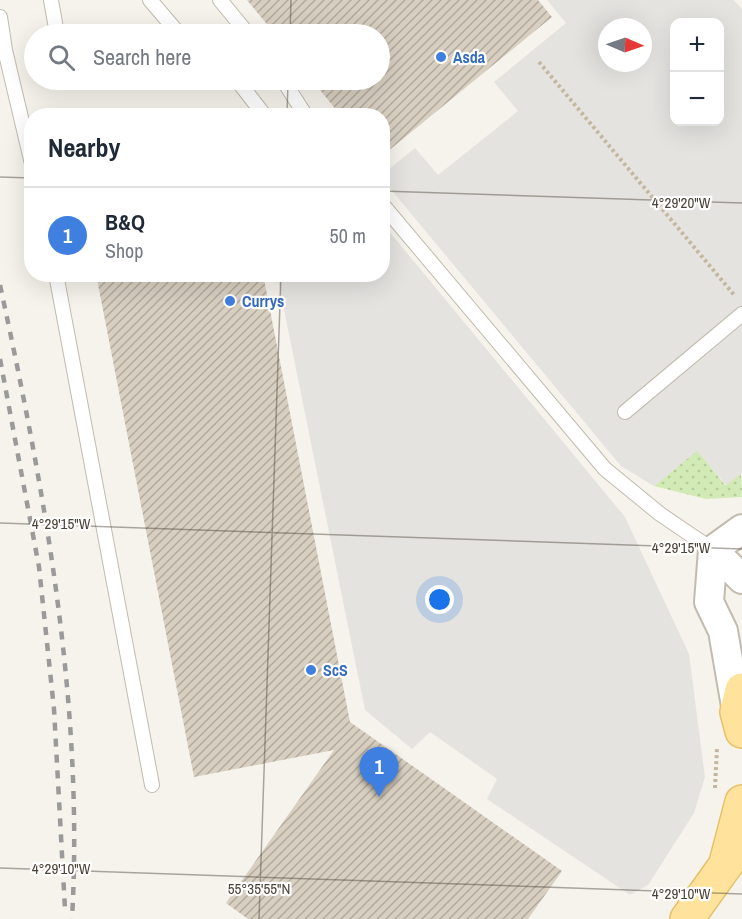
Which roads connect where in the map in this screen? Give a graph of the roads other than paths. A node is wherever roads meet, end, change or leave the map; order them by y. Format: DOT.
graph roads {
  1 [pos="51,0"];
  2 [pos="150,0"];
  3 [pos="220,0"];
  4 [pos="0,17"];
  5 [pos="55,24"];
  6 [pos="170,24"];
  7 [pos="240,24"];
  8 [pos="245,90"];
  9 [pos="289,90"];
  10 [pos="259,108"];
  11 [pos="301,108"];
  12 [pos="24,130"];
  13 [pos="390,214"];
  14 [pos="58,282"];
  15 [pos="742,314"];
  16 [pos="625,412"];
  17 [pos="742,529"];
  18 [pos="713,550"];
  19 [pos="742,579"];
  20 [pos="735,719"];
  21 [pos="152,785"];
  22 [pos="728,797"];
  23 [pos="734,854"];
  24 [pos="687,919"];
  1 -- 5 [label="lane"];
  2 -- 6 [label="lane"];
  3 -- 7 [label="lane"];
  4 -- 12 [label="lane"];
  8 -- 10 [label="lane"];
  9 -- 11 [label="lane"];
  13 -- 18 [label="lane"];
  14 -- 21 [label="lane"];
  15 -- 16 [label="lane"];
  17 -- 18 [label="street"];
  18 -- 19 [label="street"];
  18 -- 20 [label="street"];
  22 -- 23 [label="main road"];
  23 -- 24 [label="main road"];
}
